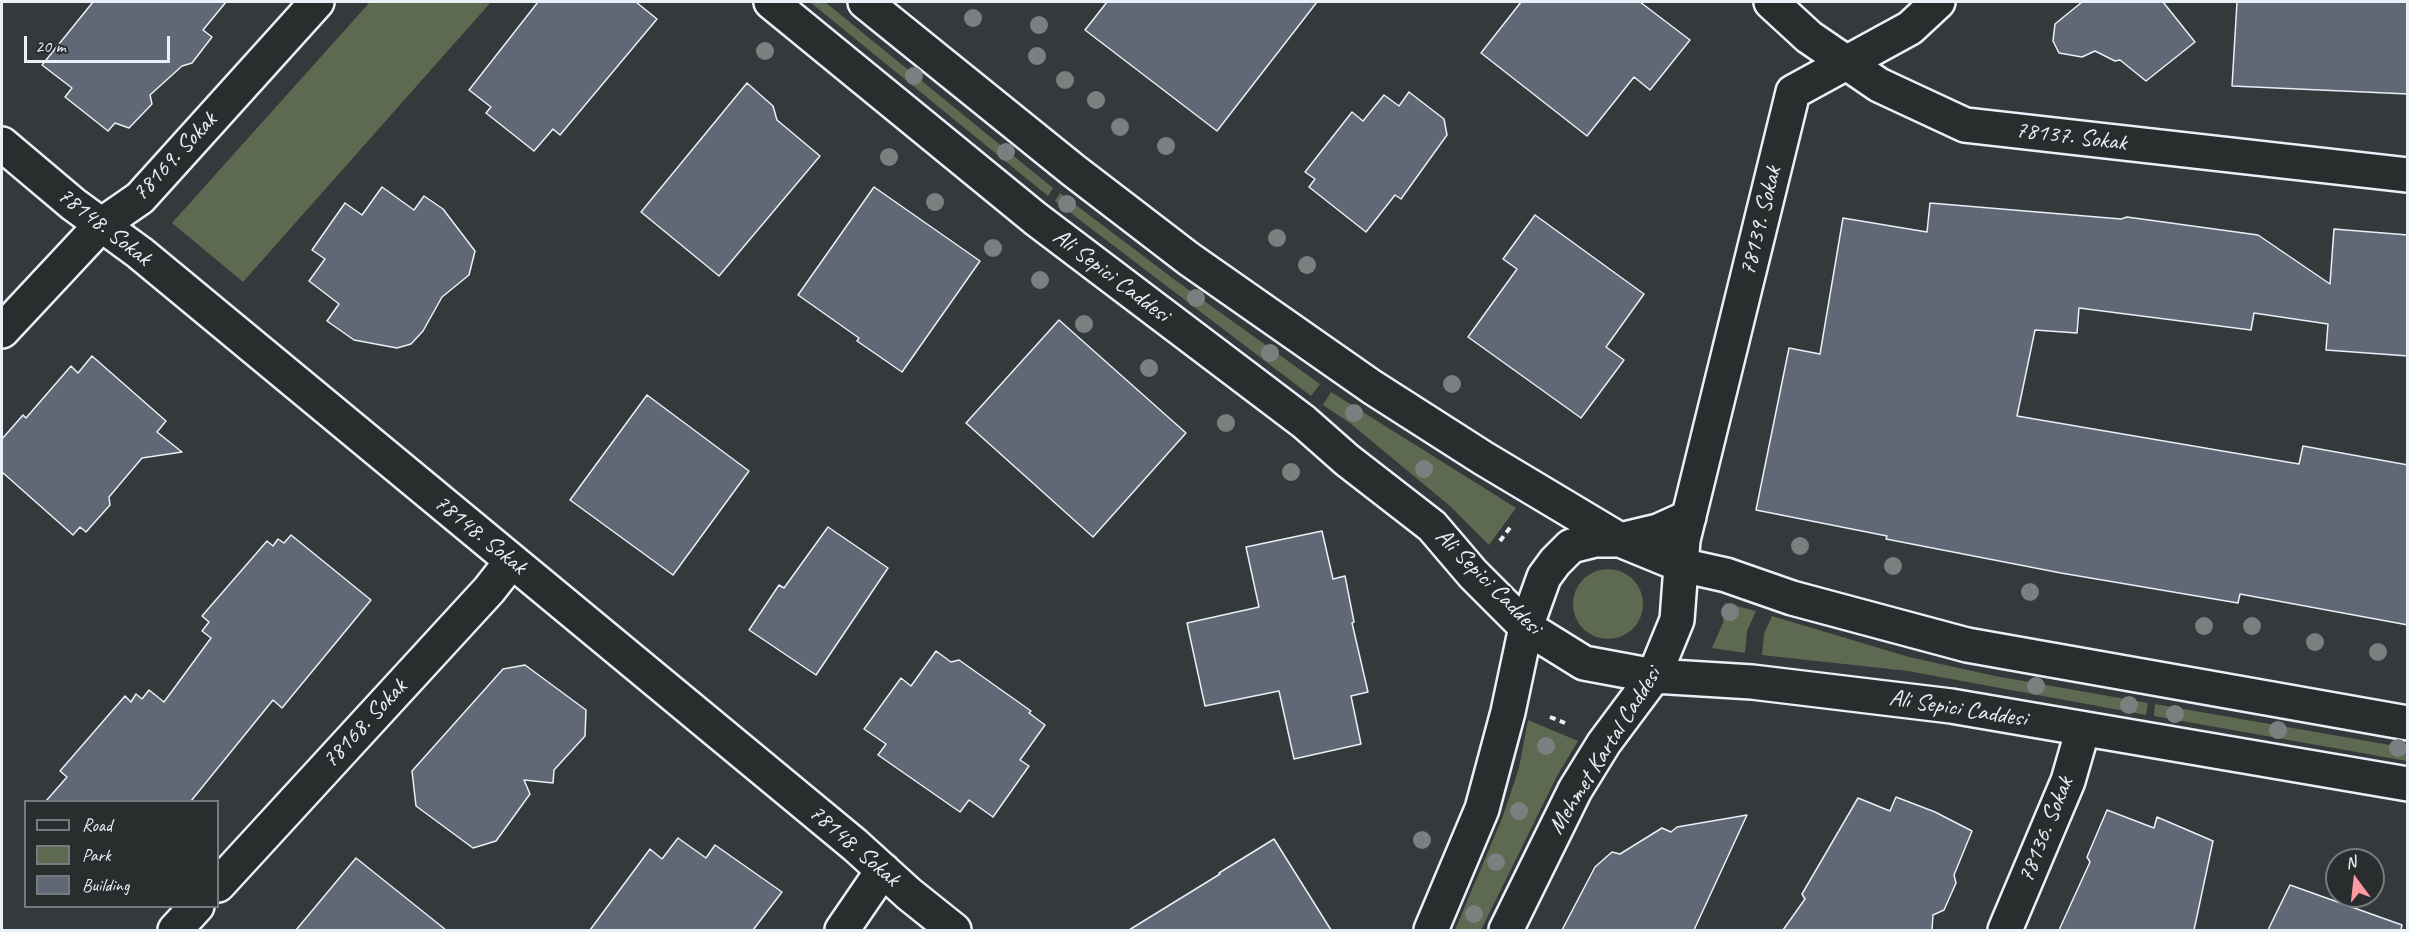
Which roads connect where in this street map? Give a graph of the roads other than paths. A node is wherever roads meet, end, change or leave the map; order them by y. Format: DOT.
graph roads {
  1 [pos="317,2"];
  2 [pos="771,2"];
  3 [pos="865,2"];
  4 [pos="1771,2"];
  5 [pos="1938,2"];
  6 [pos="1846,61"];
  7 [pos="2,144"];
  8 [pos="2408,175"];
  9 [pos="101,225"];
  10 [pos="2,331"];
  11 [pos="1689,517"];
  12 [pos="1620,540"];
  13 [pos="511,562"];
  14 [pos="1681,565"];
  15 [pos="1526,627"];
  16 [pos="1654,676"];
  17 [pos="2408,723"];
  18 [pos="2083,729"];
  19 [pos="2408,784"];
  20 [pos="883,870"];
  21 [pos="219,884"];
  22 [pos="195,908"];
  23 [pos="175,930"];
  24 [pos="842,930"];
  25 [pos="954,930"];
  26 [pos="1431,930"];
  27 [pos="1506,930"];
  28 [pos="2005,930"];
  1 -- 9 [label="main road, 78169. Sokak"];
  2 -- 15 [label="main road, Ali Sepici Caddesi"];
  3 -- 12 [label="main road"];
  4 -- 6 [label="main road, 78137. Sokak"];
  5 -- 6 [label="main road, 78139. Sokak"];
  6 -- 8 [label="main road, 78137. Sokak"];
  6 -- 11 [label="main road, 78139. Sokak"];
  7 -- 9 [label="main road, 78148. Sokak"];
  9 -- 10 [label="main road, 78169. Sokak"];
  9 -- 13 [label="main road, 78148. Sokak"];
  11 -- 12 [label="main road"];
  11 -- 14 [label="main road, 78139. Sokak"];
  12 -- 14 [label="main road"];
  12 -- 15 [label="main road"];
  13 -- 20 [label="main road, 78148. Sokak"];
  13 -- 21 [label="main road, 78168. Sokak"];
  14 -- 16 [label="main road, Mehmet Kartal Caddesi"];
  14 -- 17 [label="main road"];
  15 -- 16 [label="main road, Ali Sepici Caddesi"];
  15 -- 26 [label="main road"];
  16 -- 18 [label="main road, Ali Sepici Caddesi"];
  16 -- 27 [label="main road, Mehmet Kartal Caddesi"];
  18 -- 19 [label="main road, Ali Sepici Caddesi"];
  18 -- 28 [label="main road, 78136. Sokak"];
  20 -- 24 [label="main road"];
  20 -- 25 [label="main road, 78148. Sokak"];
  22 -- 23 [label="main road"];
}
